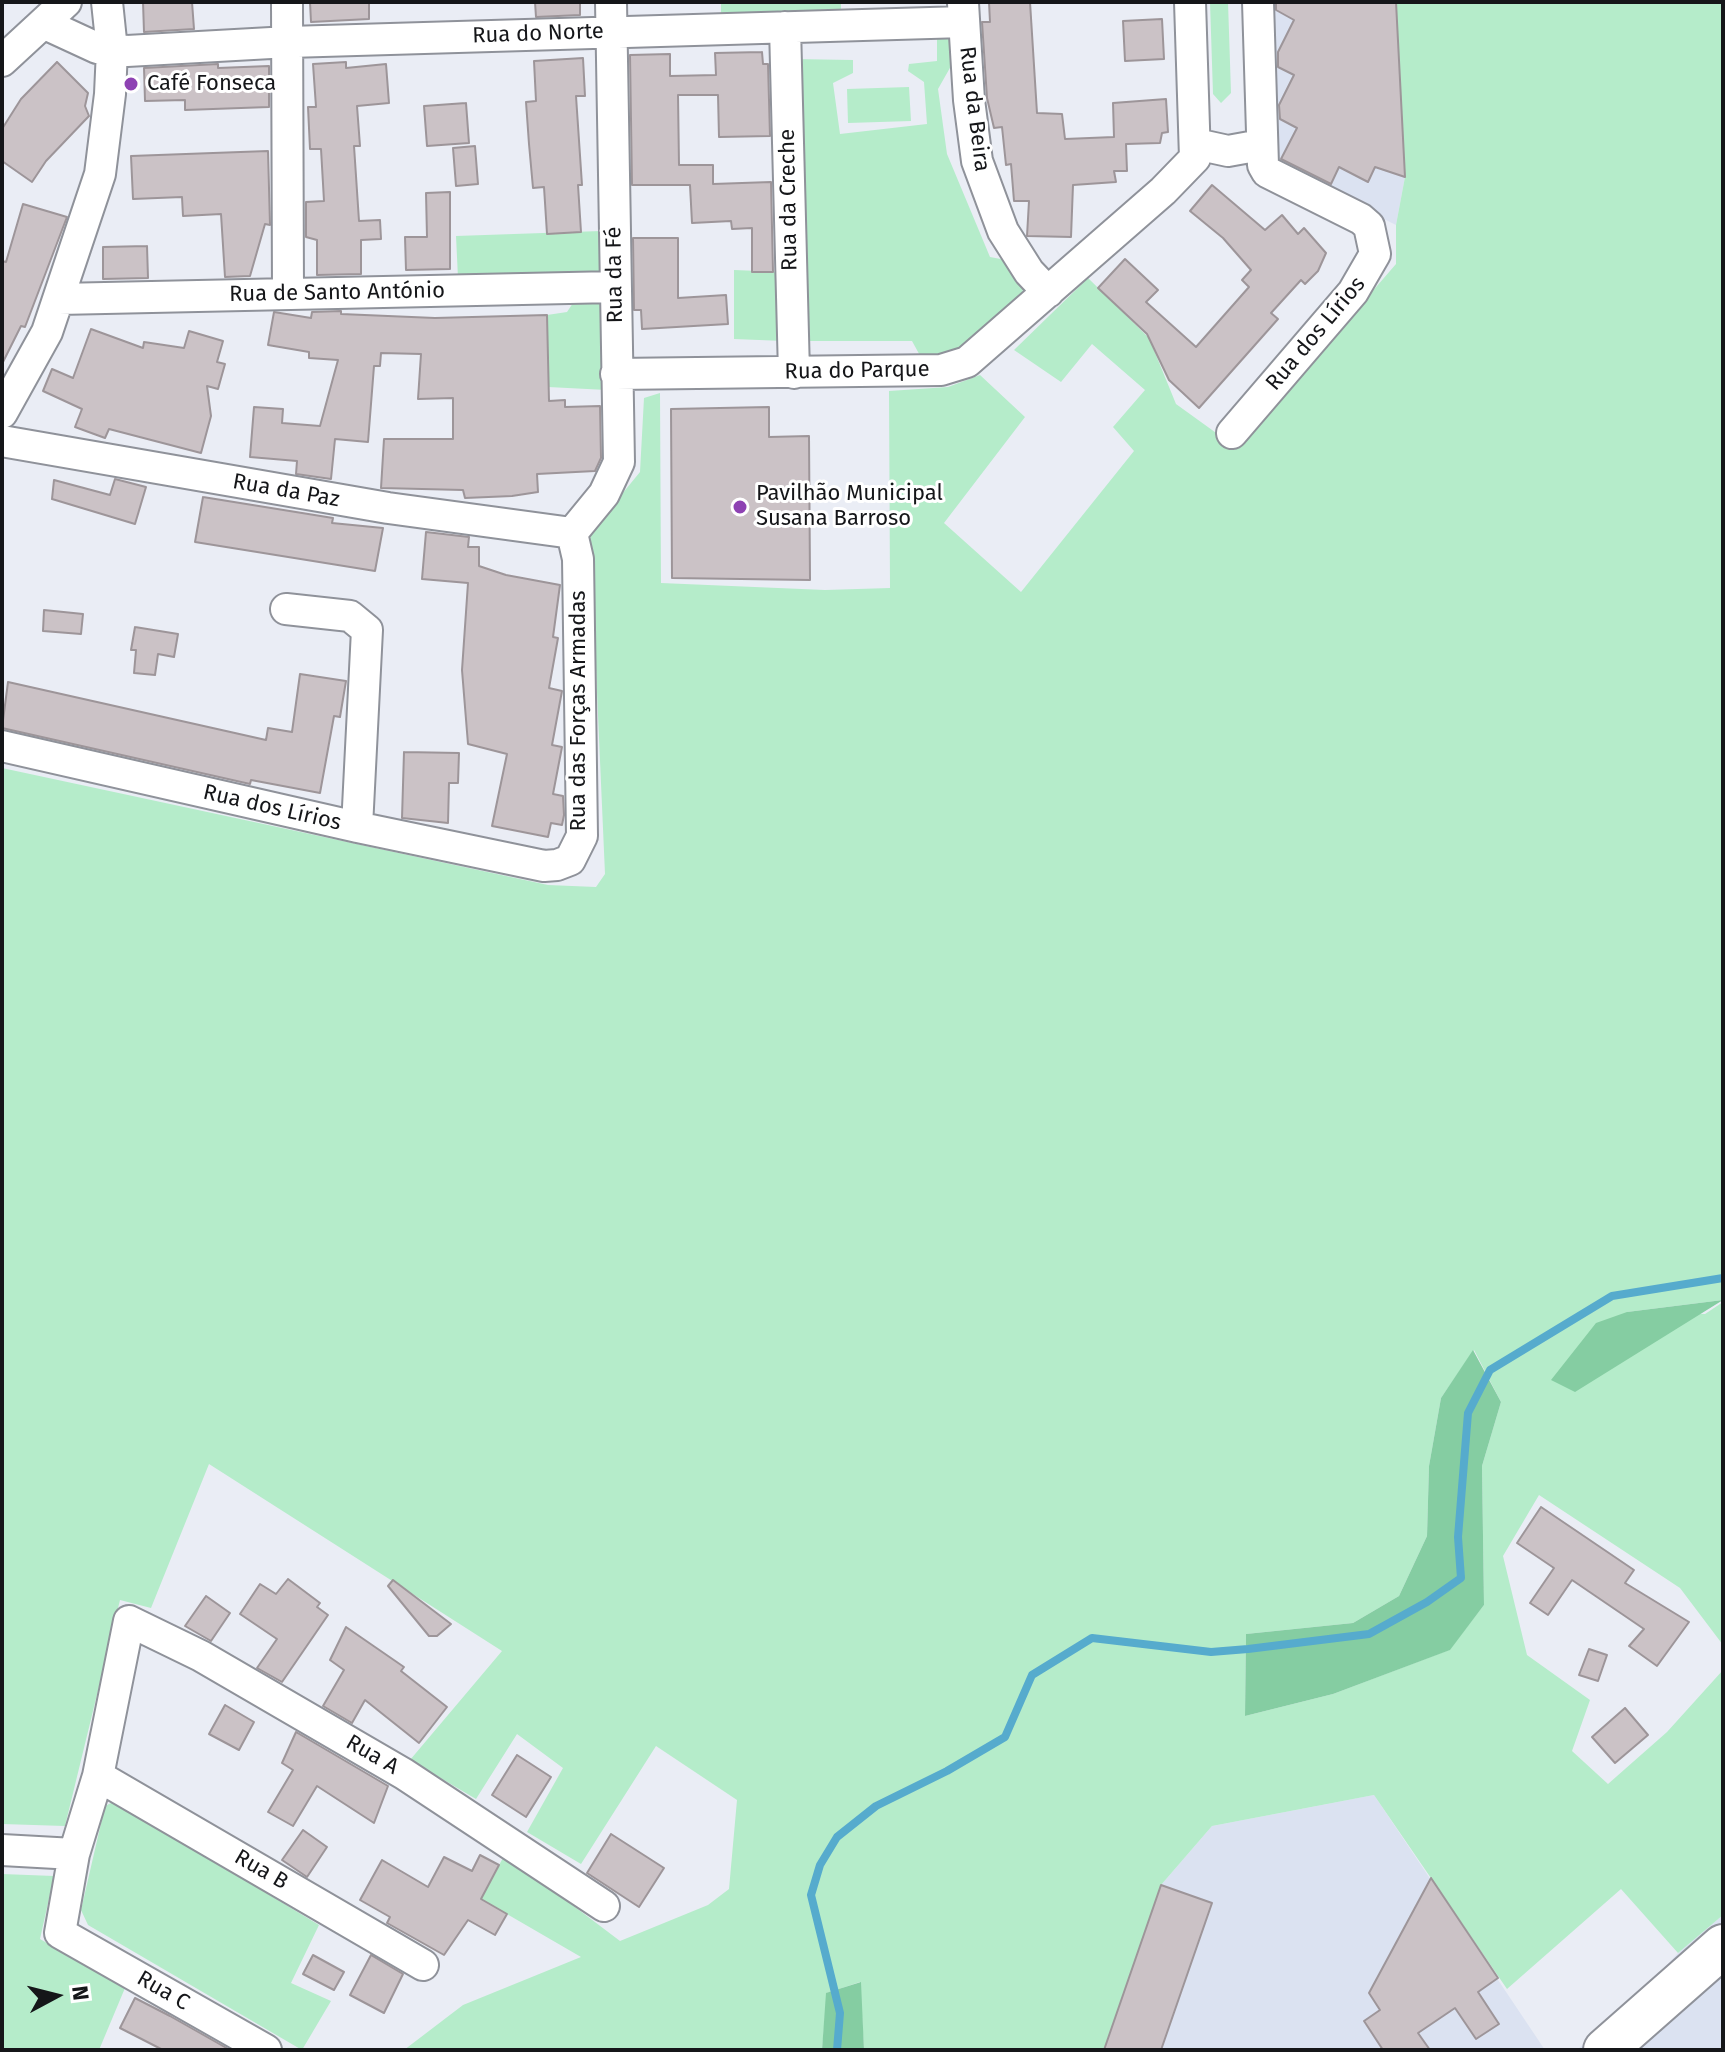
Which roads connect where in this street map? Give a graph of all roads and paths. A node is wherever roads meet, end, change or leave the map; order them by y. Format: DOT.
graph roads {
  1 [pos="107,2"];
  2 [pos="287,2"];
  3 [pos="611,2"];
  4 [pos="1190,2"];
  5 [pos="1258,2"];
  6 [pos="964,12"];
  7 [pos="56,13"];
  8 [pos="785,27"];
  9 [pos="611,32"];
  10 [pos="289,42"];
  11 [pos="112,50"];
  12 [pos="2,61"];
  13 [pos="1196,144"];
  14 [pos="1261,145"];
  15 [pos="615,287"];
  16 [pos="1048,292"];
  17 [pos="288,293"];
  18 [pos="59,299"];
  19 [pos="794,373"];
  20 [pos="616,374"];
  21 [pos="2,413"];
  22 [pos="1232,433"];
  23 [pos="2,441"];
  24 [pos="572,533"];
  25 [pos="286,609"];
  26 [pos="2,746"];
  27 [pos="357,827"];
  28 [pos="544,866"];
  29 [pos="98,1776"];
  30 [pos="2,1850"];
  31 [pos="74,1854"];
  32 [pos="604,1906"];
  33 [pos="1723,1946"];
  34 [pos="423,1965"];
  35 [pos="266,2050"];
  36 [pos="1605,2050"];
  1 -- 11 [label="street"];
  2 -- 10 [label="street"];
  3 -- 9 [label="street, Rua da Fé"];
  4 -- 13 [label="street"];
  5 -- 14 [label="street"];
  6 -- 8 [label="street, Rua do Norte"];
  6 -- 16 [label="street, Rua da Beira"];
  7 -- 11 [label="street"];
  7 -- 12 [label="street"];
  8 -- 9 [label="street, Rua do Norte"];
  8 -- 19 [label="street, Rua da Creche"];
  9 -- 10 [label="street, Rua do Norte"];
  9 -- 15 [label="street, Rua da Fé"];
  10 -- 11 [label="street, Rua do Norte"];
  10 -- 17 [label="street"];
  11 -- 18 [label="street"];
  13 -- 14 [label="street"];
  13 -- 16 [label="street, Rua do Parque"];
  14 -- 22 [label="street, Rua dos Lírios"];
  15 -- 17 [label="street, Rua de Santo António"];
  15 -- 20 [label="street, Rua da Fé"];
  16 -- 19 [label="street, Rua do Parque"];
  17 -- 18 [label="street, Rua de Santo António"];
  18 -- 21 [label="street"];
  19 -- 20 [label="street, Rua do Parque"];
  20 -- 24 [label="street, Rua da Fé"];
  23 -- 24 [label="street, Rua da Paz"];
  24 -- 28 [label="street, Rua das Forças Armadas"];
  25 -- 27 [label="street"];
  26 -- 27 [label="street, Rua dos Lírios"];
  27 -- 28 [label="street, Rua dos Lírios"];
  29 -- 31 [label="street"];
  29 -- 32 [label="street, Rua A"];
  29 -- 34 [label="street, Rua B"];
  30 -- 31 [label="street"];
  31 -- 35 [label="street, Rua C"];
  33 -- 36 [label="street"];
}
